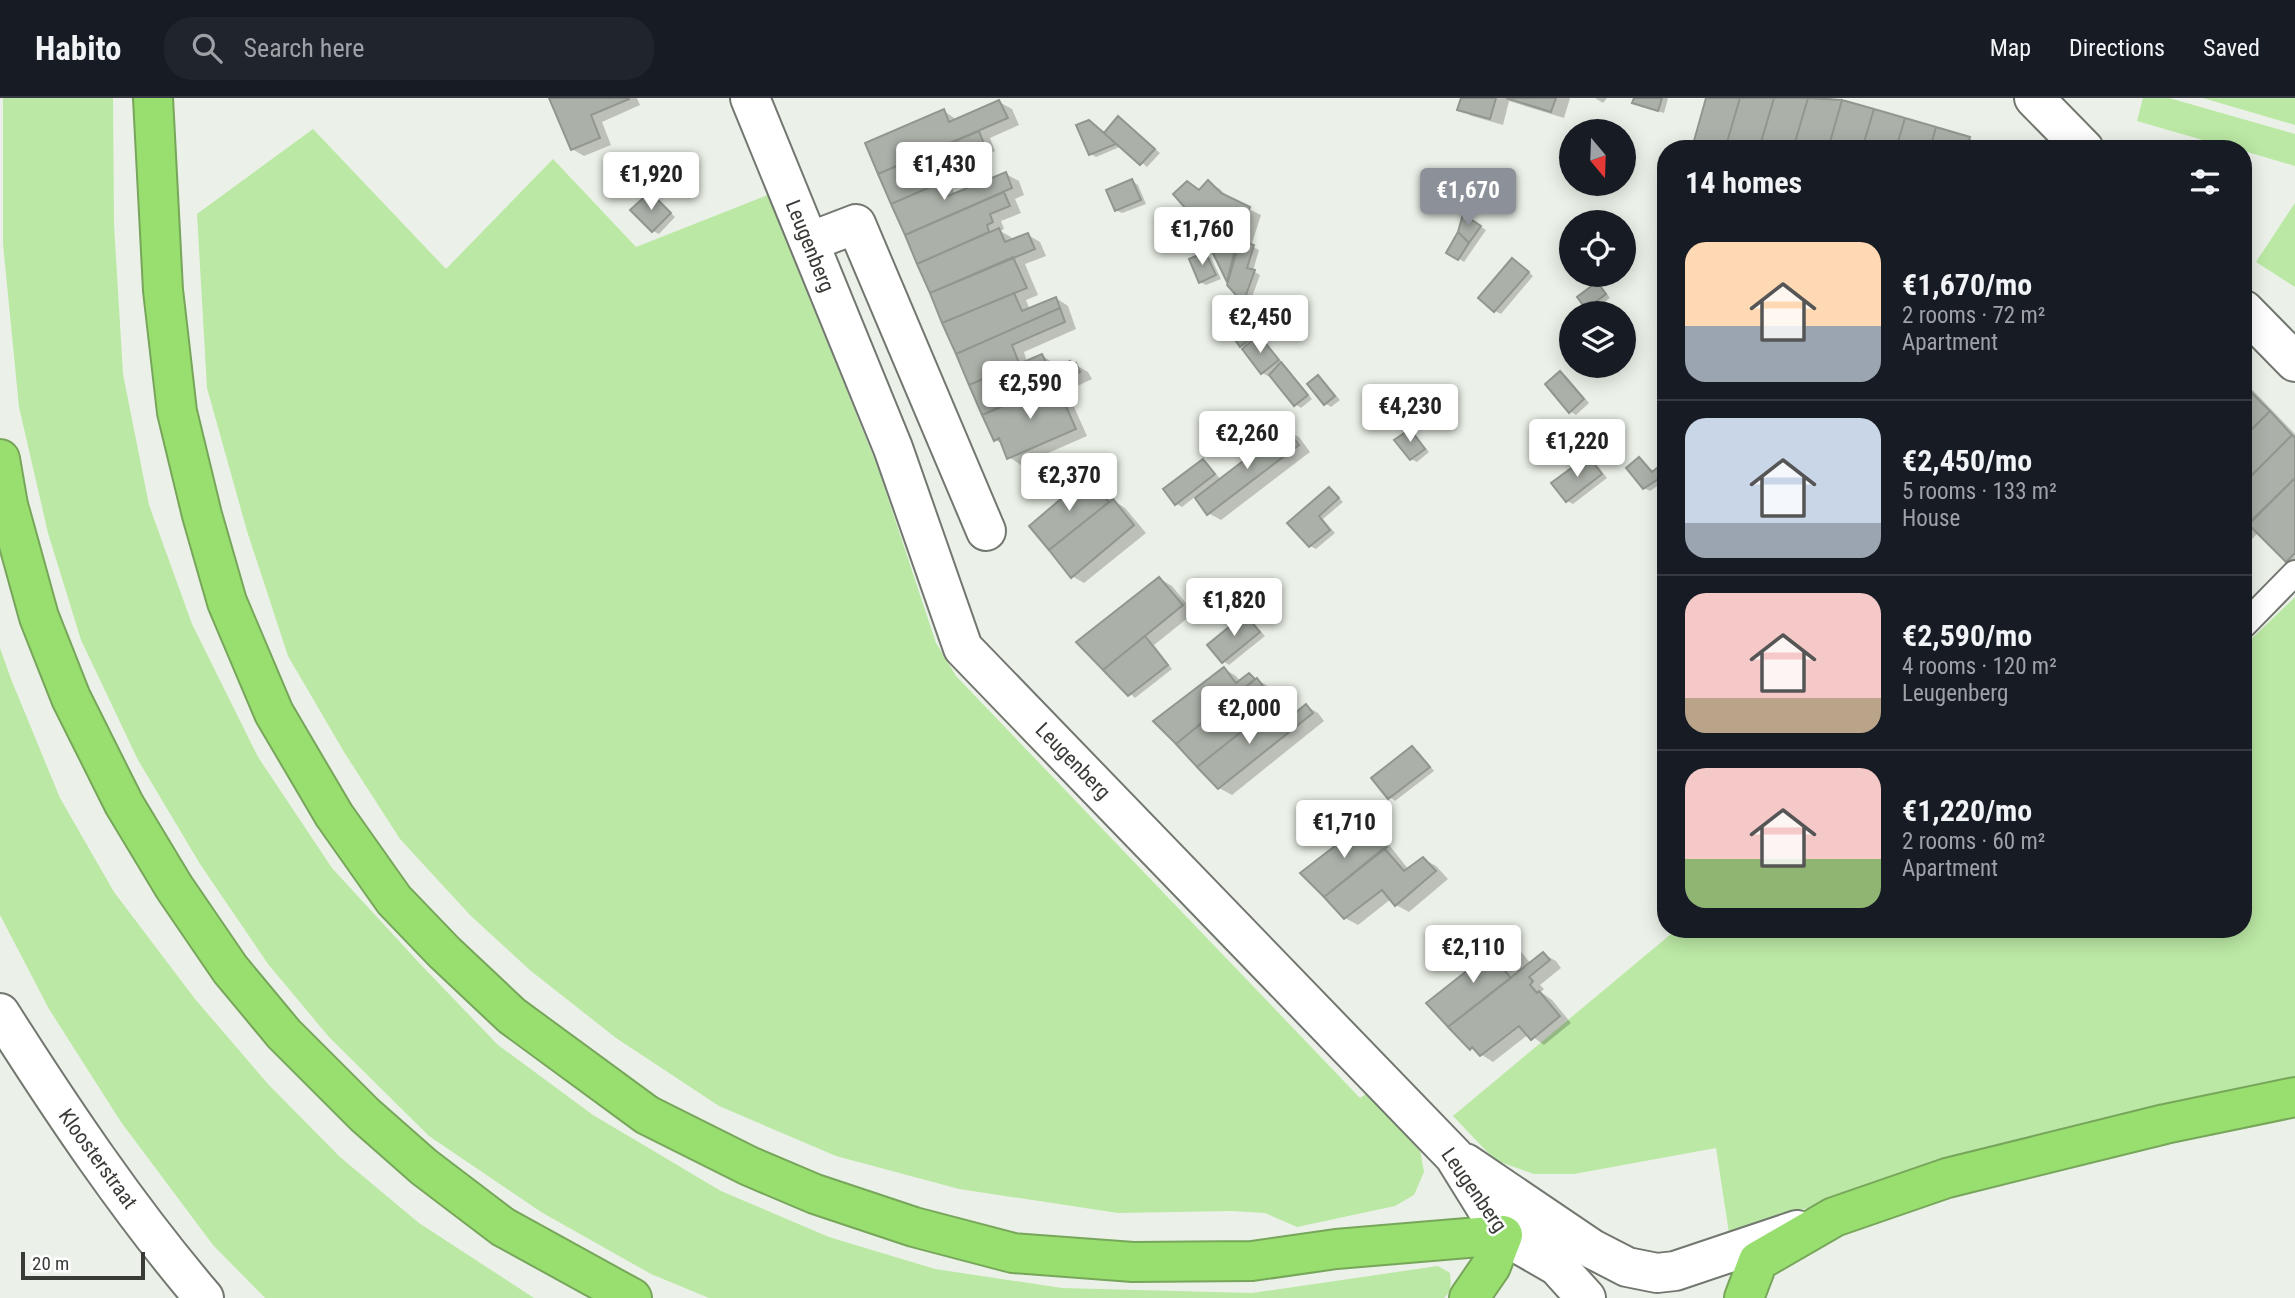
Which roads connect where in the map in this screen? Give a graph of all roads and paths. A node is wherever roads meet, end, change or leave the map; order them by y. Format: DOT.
graph roads {
  1 [pos="152,98"];
  2 [pos="750,98"];
  3 [pos="2034,98"];
  4 [pos="2075,140"];
  5 [pos="809,242"];
  6 [pos="2252,318"];
  7 [pos="2295,362"];
  8 [pos="0,459"];
  9 [pos="986,531"];
  10 [pos="2295,573"];
  11 [pos="2252,617"];
  12 [pos="0,1013"];
  13 [pos="2295,1097"];
  14 [pos="1454,1156"];
  15 [pos="1834,1217"];
  16 [pos="1503,1235"];
  17 [pos="204,1298"];
  18 [pos="632,1298"];
  19 [pos="1469,1298"];
  20 [pos="1586,1298"];
  21 [pos="1744,1298"];
  1 -- 16 [label="highway"];
  2 -- 5 [label="street, Leugenberg"];
  3 -- 4 [label="street"];
  5 -- 9 [label="street"];
  5 -- 14 [label="street, Leugenberg"];
  6 -- 7 [label="street"];
  8 -- 18 [label="highway"];
  10 -- 11 [label="lane"];
  12 -- 17 [label="street, Kloosterstraat"];
  13 -- 15 [label="highway"];
  14 -- 15 [label="street"];
  14 -- 16 [label="street, Leugenberg"];
  15 -- 21 [label="highway"];
  16 -- 19 [label="highway"];
  16 -- 20 [label="street, Leugenberg"];
}
